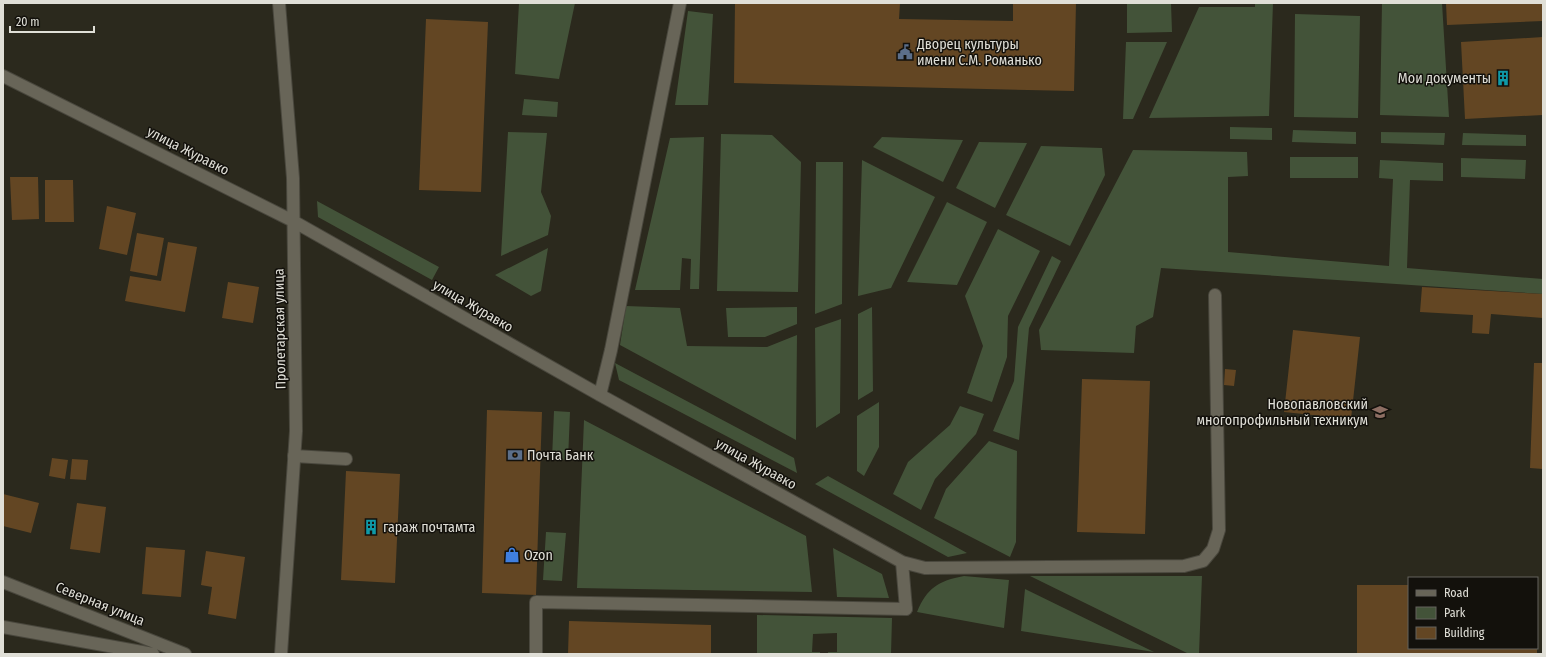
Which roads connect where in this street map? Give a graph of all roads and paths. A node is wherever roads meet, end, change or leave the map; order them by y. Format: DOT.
graph roads {
  1 [pos="279,3"];
  2 [pos="680,3"];
  3 [pos="3,76"];
  4 [pos="294,221"];
  5 [pos="1215,295"];
  6 [pos="600,395"];
  7 [pos="294,456"];
  8 [pos="346,459"];
  9 [pos="902,562"];
  10 [pos="3,582"];
  11 [pos="3,627"];
  12 [pos="153,654"];
  13 [pos="185,654"];
  14 [pos="281,654"];
  15 [pos="536,654"];
  1 -- 4 [label="street, Пролетарская улица"];
  2 -- 6 [label="street"];
  3 -- 4 [label="street, улица Журавко"];
  4 -- 6 [label="street, улица Журавко"];
  4 -- 7 [label="street, Пролетарская улица"];
  5 -- 9 [label="street, улица Журавко"];
  6 -- 9 [label="street, улица Журавко"];
  7 -- 8 [label="street"];
  7 -- 14 [label="street, Пролетарская улица"];
  9 -- 15 [label="street"];
  10 -- 13 [label="street, Северная улица"];
  11 -- 12 [label="street"];
}
